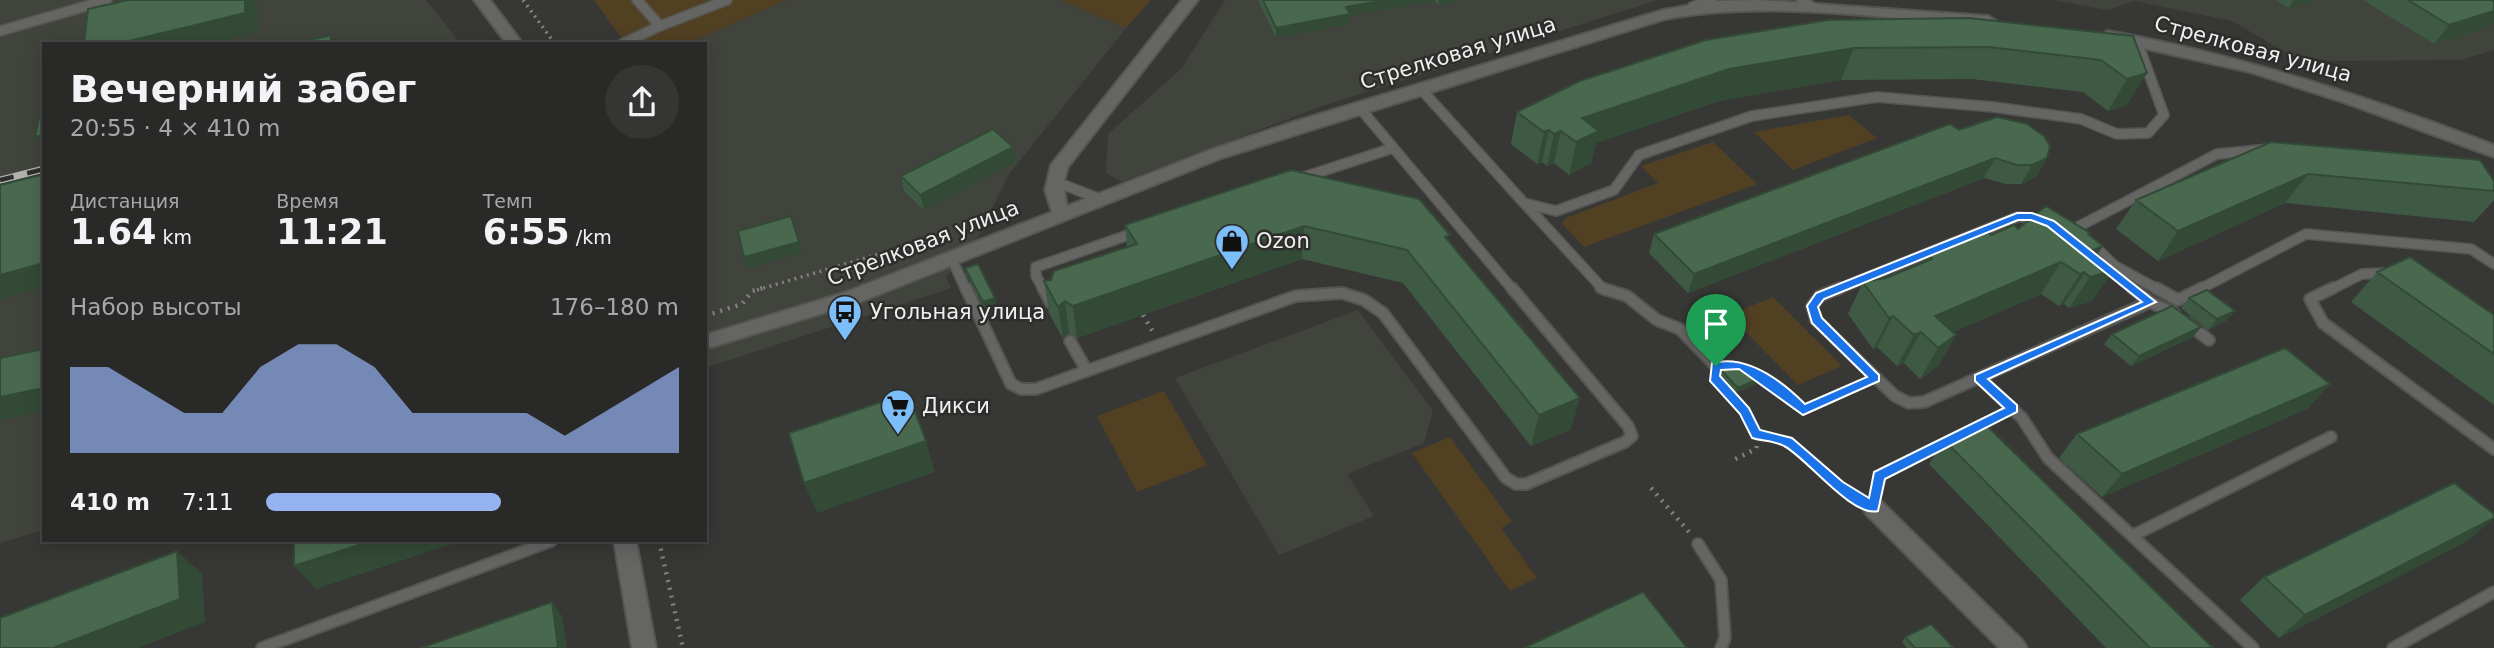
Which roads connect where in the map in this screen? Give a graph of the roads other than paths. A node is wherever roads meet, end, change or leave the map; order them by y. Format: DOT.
graph roads {
  1 [pos="107,0"];
  2 [pos="482,0"];
  3 [pos="637,0"];
  4 [pos="727,0"];
  5 [pos="1190,0"];
  6 [pos="1712,0"];
  7 [pos="1760,3"];
  8 [pos="1807,4"];
  9 [pos="1686,9"];
  10 [pos="2010,23"];
  11 [pos="660,26"];
  12 [pos="0,31"];
  13 [pos="2088,33"];
  14 [pos="2137,41"];
  15 [pos="514,42"];
  16 [pos="626,42"];
  17 [pos="1420,88"];
  18 [pos="1359,107"];
  19 [pos="1393,148"];
  20 [pos="2288,150"];
  21 [pos="2494,151"];
  22 [pos="1053,180"];
  23 [pos="1287,182"];
  24 [pos="1100,199"];
  25 [pos="1524,203"];
  26 [pos="1062,214"];
  27 [pos="1154,226"];
  28 [pos="951,257"];
  29 [pos="2493,262"];
  30 [pos="2112,267"];
  31 [pos="2399,281"];
  32 [pos="2150,302"];
  33 [pos="1052,306"];
  34 [pos="2209,340"];
  35 [pos="707,341"];
  36 [pos="1070,341"];
  37 [pos="1716,366"];
  38 [pos="1087,371"];
  39 [pos="1980,378"];
  40 [pos="2331,437"];
  41 [pos="2494,449"];
  42 [pos="1874,508"];
  43 [pos="2132,536"];
  44 [pos="548,542"];
  45 [pos="625,542"];
  46 [pos="1698,544"];
  47 [pos="2494,592"];
  48 [pos="261,648"];
  49 [pos="644,648"];
  50 [pos="1721,648"];
  51 [pos="2015,648"];
  52 [pos="2253,648"];
  53 [pos="2393,648"];
  1 -- 12 [label="lane"];
  2 -- 15 [label="street"];
  3 -- 11 [label="lane"];
  4 -- 11 [label="lane"];
  5 -- 22 [label="street"];
  6 -- 9 [label="lane"];
  7 -- 8 [label="street, Стрелковая улица"];
  7 -- 9 [label="street, Стрелковая улица"];
  8 -- 10 [label="street, Стрелковая улица"];
  9 -- 17 [label="street, Стрелковая улица"];
  11 -- 16 [label="lane"];
  13 -- 14 [label="street, Стрелковая улица"];
  14 -- 21 [label="street, Стрелковая улица"];
  14 -- 25 [label="lane"];
  17 -- 18 [label="street, Стрелковая улица"];
  17 -- 25 [label="lane"];
  18 -- 19 [label="lane"];
  18 -- 24 [label="street, Стрелковая улица"];
  19 -- 23 [label="lane"];
  19 -- 38 [label="lane"];
  20 -- 30 [label="lane"];
  22 -- 24 [label="lane"];
  22 -- 26 [label="street"];
  24 -- 26 [label="street, Стрелковая улица"];
  25 -- 37 [label="lane"];
  26 -- 28 [label="street, Стрелковая улица"];
  27 -- 33 [label="lane"];
  28 -- 35 [label="street, Стрелковая улица"];
  28 -- 38 [label="lane"];
  29 -- 30 [label="lane"];
  30 -- 32 [label="lane"];
  30 -- 39 [label="lane"];
  31 -- 41 [label="lane"];
  32 -- 34 [label="lane"];
  32 -- 39 [label="lane"];
  36 -- 38 [label="lane"];
  39 -- 43 [label="lane"];
  40 -- 43 [label="lane"];
  42 -- 51 [label="street"];
  43 -- 52 [label="lane"];
  44 -- 48 [label="lane"];
  45 -- 49 [label="street"];
  46 -- 50 [label="lane"];
  47 -- 53 [label="lane"];
}
